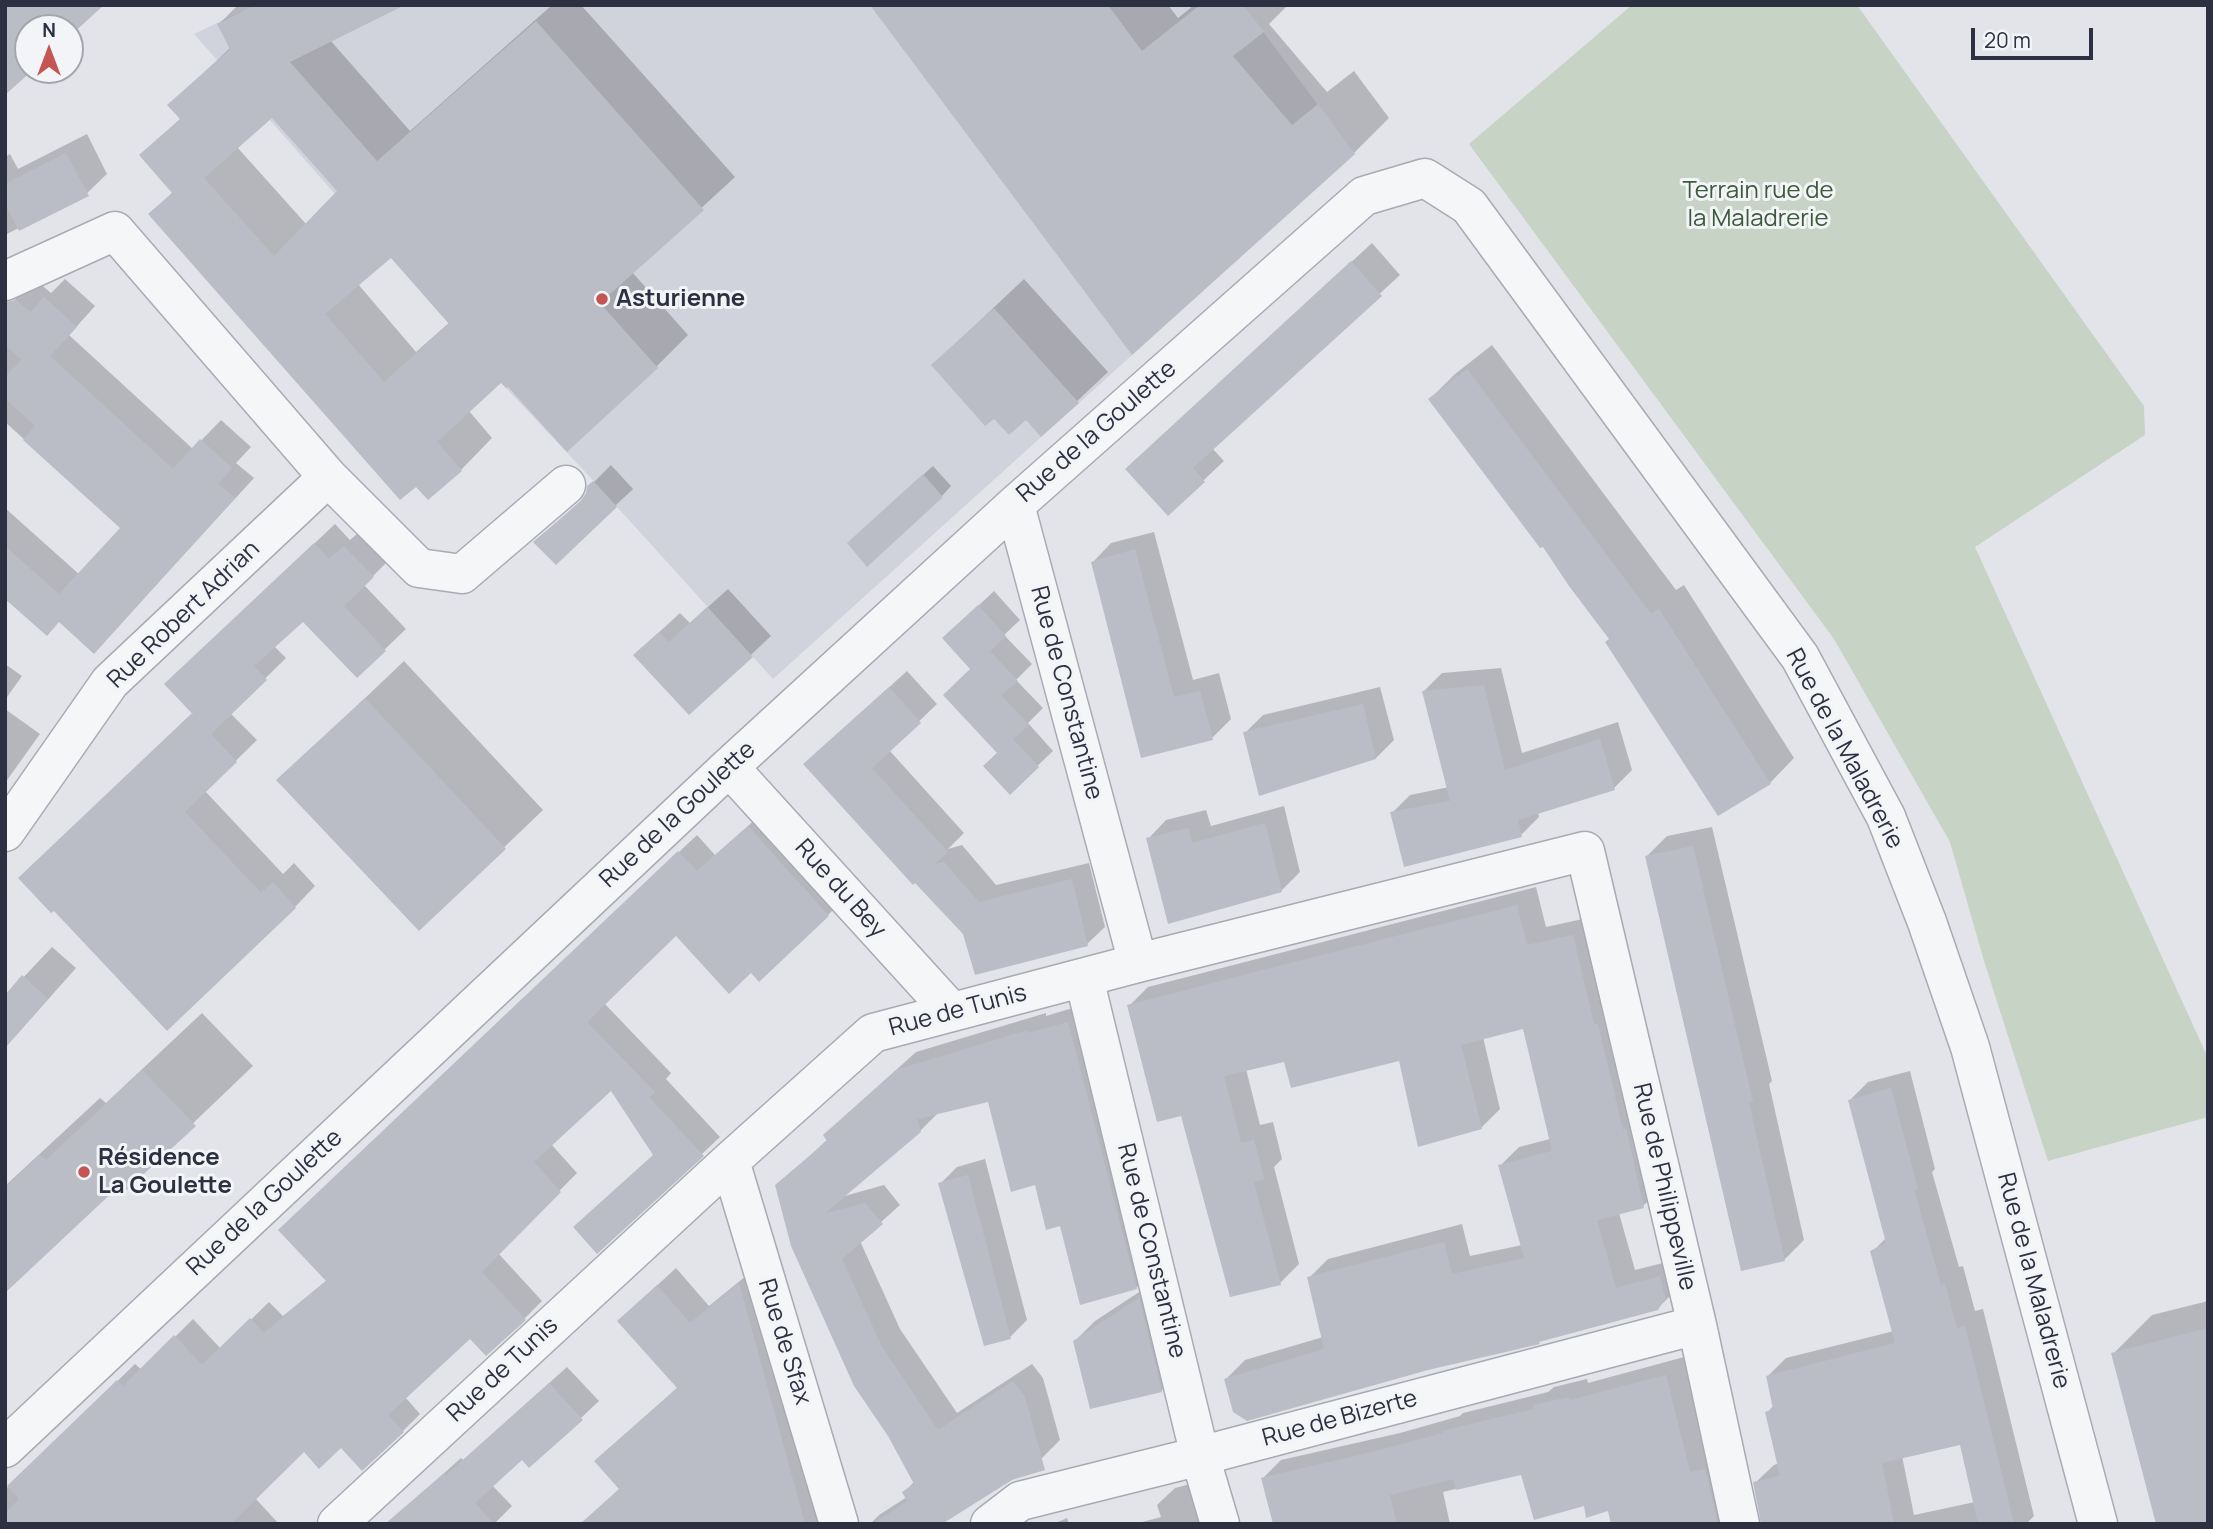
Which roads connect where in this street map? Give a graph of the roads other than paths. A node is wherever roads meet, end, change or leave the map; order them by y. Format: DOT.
graph roads {
  1 [pos="1364,196"];
  2 [pos="5,281"];
  3 [pos="328,477"];
  4 [pos="566,485"];
  5 [pos="1015,505"];
  6 [pos="729,767"];
  7 [pos="5,832"];
  8 [pos="1585,851"];
  9 [pos="1138,963"];
  10 [pos="1084,978"];
  11 [pos="951,1012"];
  12 [pos="730,1161"];
  13 [pos="1697,1325"];
  14 [pos="5,1448"];
  15 [pos="1200,1457"];
  16 [pos="337,1524"];
  17 [pos="839,1524"];
  18 [pos="990,1524"];
  19 [pos="1220,1524"];
  20 [pos="1741,1524"];
  21 [pos="2098,1524"];
  1 -- 5 [label="street, Rue de la Goulette"];
  1 -- 21 [label="street, Rue de la Maladrerie"];
  2 -- 3 [label="street"];
  3 -- 4 [label="street"];
  3 -- 7 [label="street, Rue Robert Adrian"];
  5 -- 6 [label="street, Rue de la Goulette"];
  5 -- 9 [label="street, Rue de Constantine"];
  6 -- 11 [label="street, Rue du Bey"];
  6 -- 14 [label="street, Rue de la Goulette"];
  8 -- 9 [label="street, Rue de Tunis"];
  8 -- 13 [label="street, Rue de Philippeville"];
  9 -- 10 [label="street, Rue de Tunis"];
  10 -- 11 [label="street, Rue de Tunis"];
  10 -- 15 [label="street, Rue de Constantine"];
  11 -- 12 [label="street, Rue de Tunis"];
  12 -- 16 [label="street, Rue de Tunis"];
  12 -- 17 [label="street, Rue de Sfax"];
  13 -- 15 [label="street, Rue de Bizerte"];
  13 -- 20 [label="street, Rue de Philippeville"];
  15 -- 18 [label="street, Rue de Bizerte"];
  15 -- 19 [label="street, Rue de Constantine"];
}
